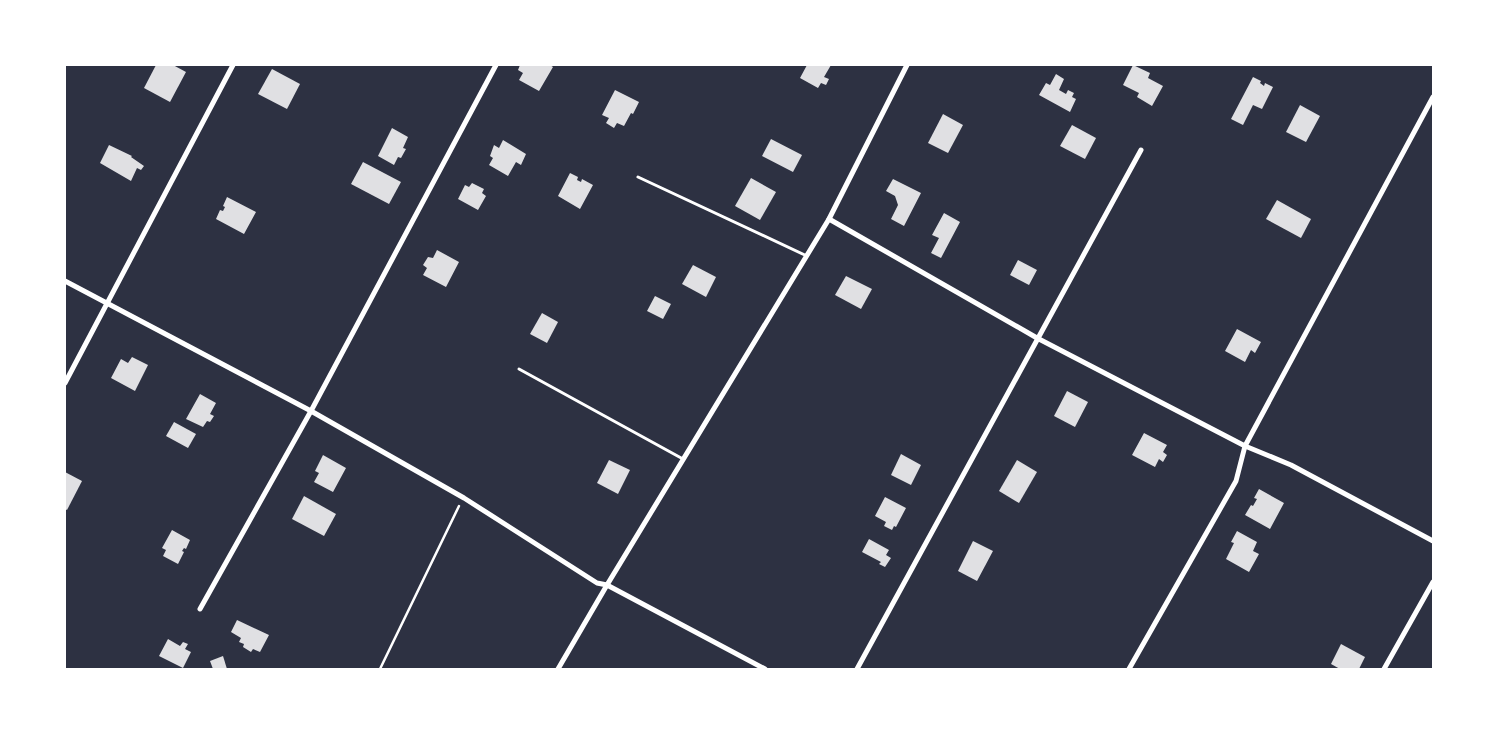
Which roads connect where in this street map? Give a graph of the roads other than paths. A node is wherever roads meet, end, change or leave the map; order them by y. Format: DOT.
graph roads {
  1 [pos="233,65"];
  2 [pos="496,65"];
  3 [pos="907,65"];
  4 [pos="1433,97"];
  5 [pos="1141,150"];
  6 [pos="638,177"];
  7 [pos="829,219"];
  8 [pos="806,256"];
  9 [pos="65,281"];
  10 [pos="108,303"];
  11 [pos="1037,338"];
  12 [pos="520,369"];
  13 [pos="65,383"];
  14 [pos="311,411"];
  15 [pos="1245,446"];
  16 [pos="683,460"];
  17 [pos="1433,541"];
  18 [pos="1433,582"];
  19 [pos="607,585"];
  20 [pos="200,609"];
  21 [pos="558,669"];
  22 [pos="765,669"];
  23 [pos="857,669"];
  24 [pos="1130,669"];
  25 [pos="1384,669"];
  1 -- 10 [label="street"];
  2 -- 14 [label="street"];
  3 -- 7 [label="street"];
  4 -- 15 [label="street"];
  5 -- 11 [label="street"];
  6 -- 8 [label="lane"];
  7 -- 8 [label="street"];
  7 -- 11 [label="street"];
  8 -- 16 [label="street"];
  9 -- 10 [label="street"];
  10 -- 13 [label="street"];
  10 -- 14 [label="street"];
  11 -- 15 [label="street"];
  11 -- 23 [label="street"];
  12 -- 16 [label="lane"];
  14 -- 19 [label="street"];
  14 -- 20 [label="street"];
  15 -- 17 [label="street"];
  15 -- 24 [label="street"];
  16 -- 19 [label="street"];
  18 -- 25 [label="street"];
  19 -- 21 [label="street"];
  19 -- 22 [label="street"];
}
